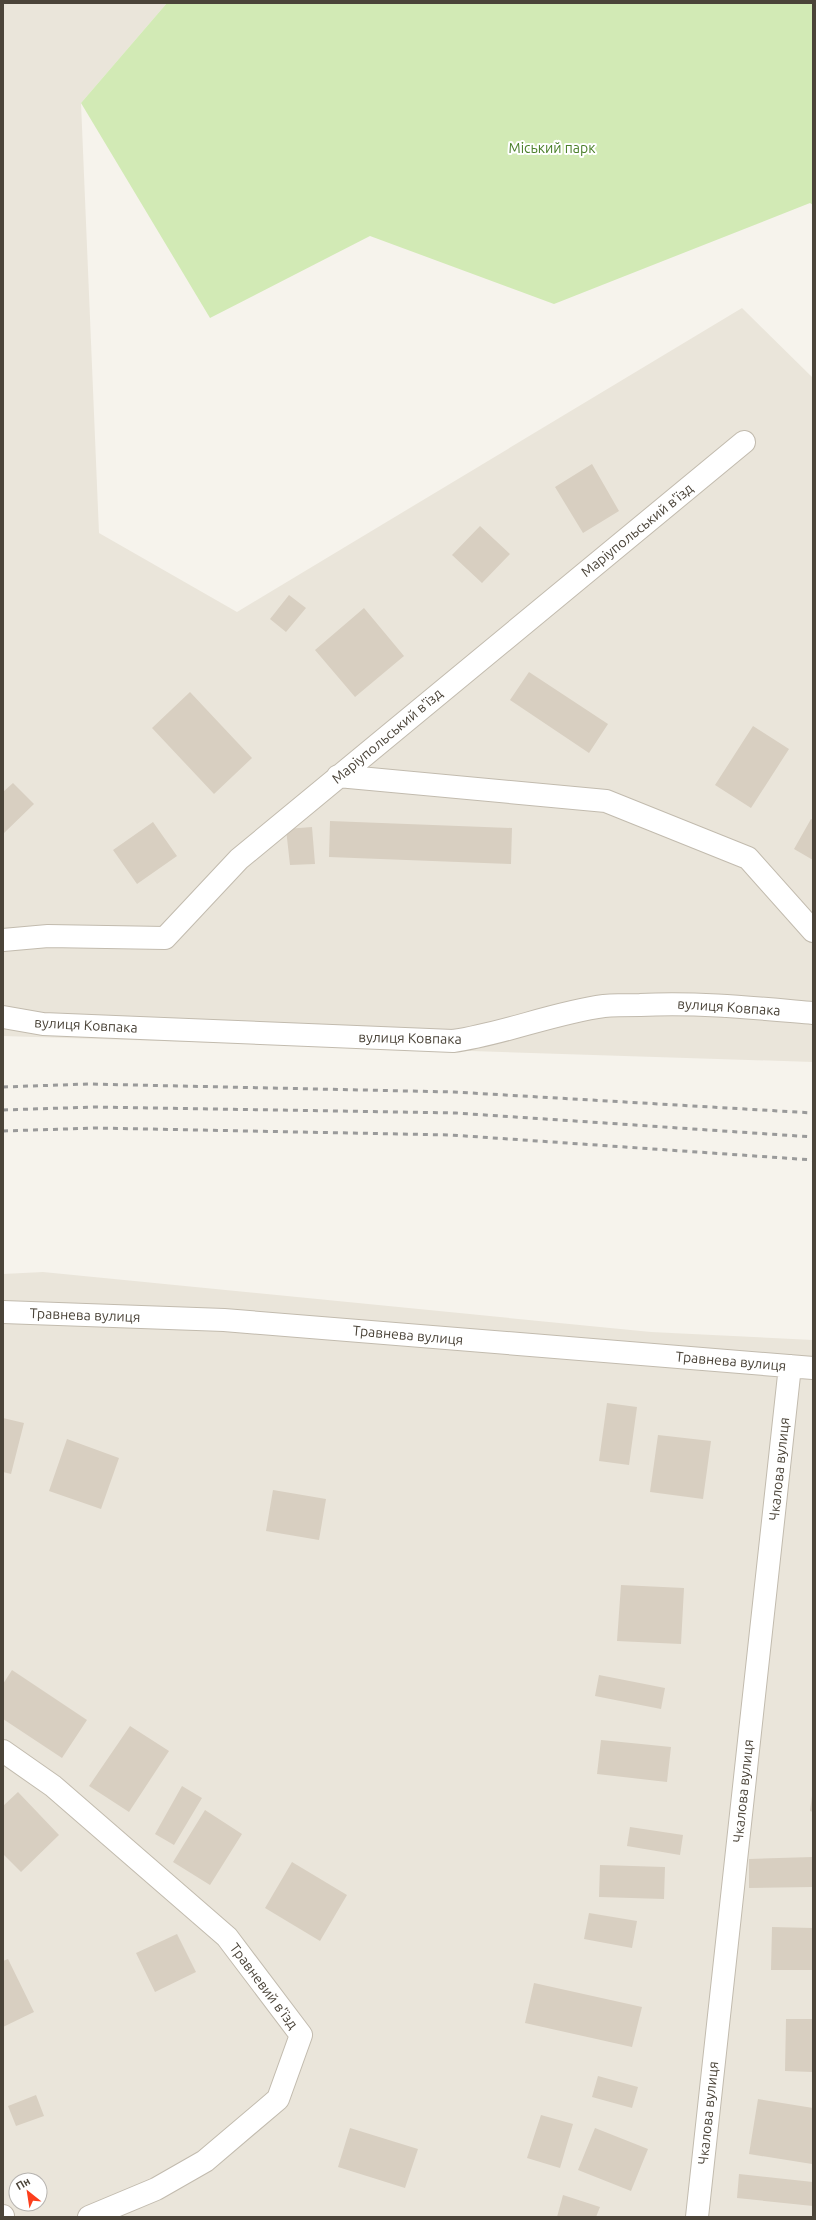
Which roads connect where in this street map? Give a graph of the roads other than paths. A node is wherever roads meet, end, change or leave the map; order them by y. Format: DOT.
graph roads {
  1 [pos="744,442"];
  2 [pos="338,776"];
  3 [pos="813,931"];
  4 [pos="3,940"];
  5 [pos="813,1014"];
  6 [pos="3,1017"];
  7 [pos="3,1312"];
  8 [pos="790,1366"];
  9 [pos="813,1368"];
  10 [pos="3,1752"];
  11 [pos="89,2217"];
  12 [pos="697,2217"];
  1 -- 2 [label="street, Маріупольський в'їзд"];
  2 -- 3 [label="street"];
  2 -- 4 [label="street, Маріупольський в'їзд"];
  5 -- 6 [label="street, вулиця Ковпака"];
  7 -- 8 [label="street, Травнева вулиця"];
  8 -- 9 [label="street, Травнева вулиця"];
  8 -- 12 [label="street, Чкалова вулиця"];
  10 -- 11 [label="street, Травневий в'їзд"];
}
